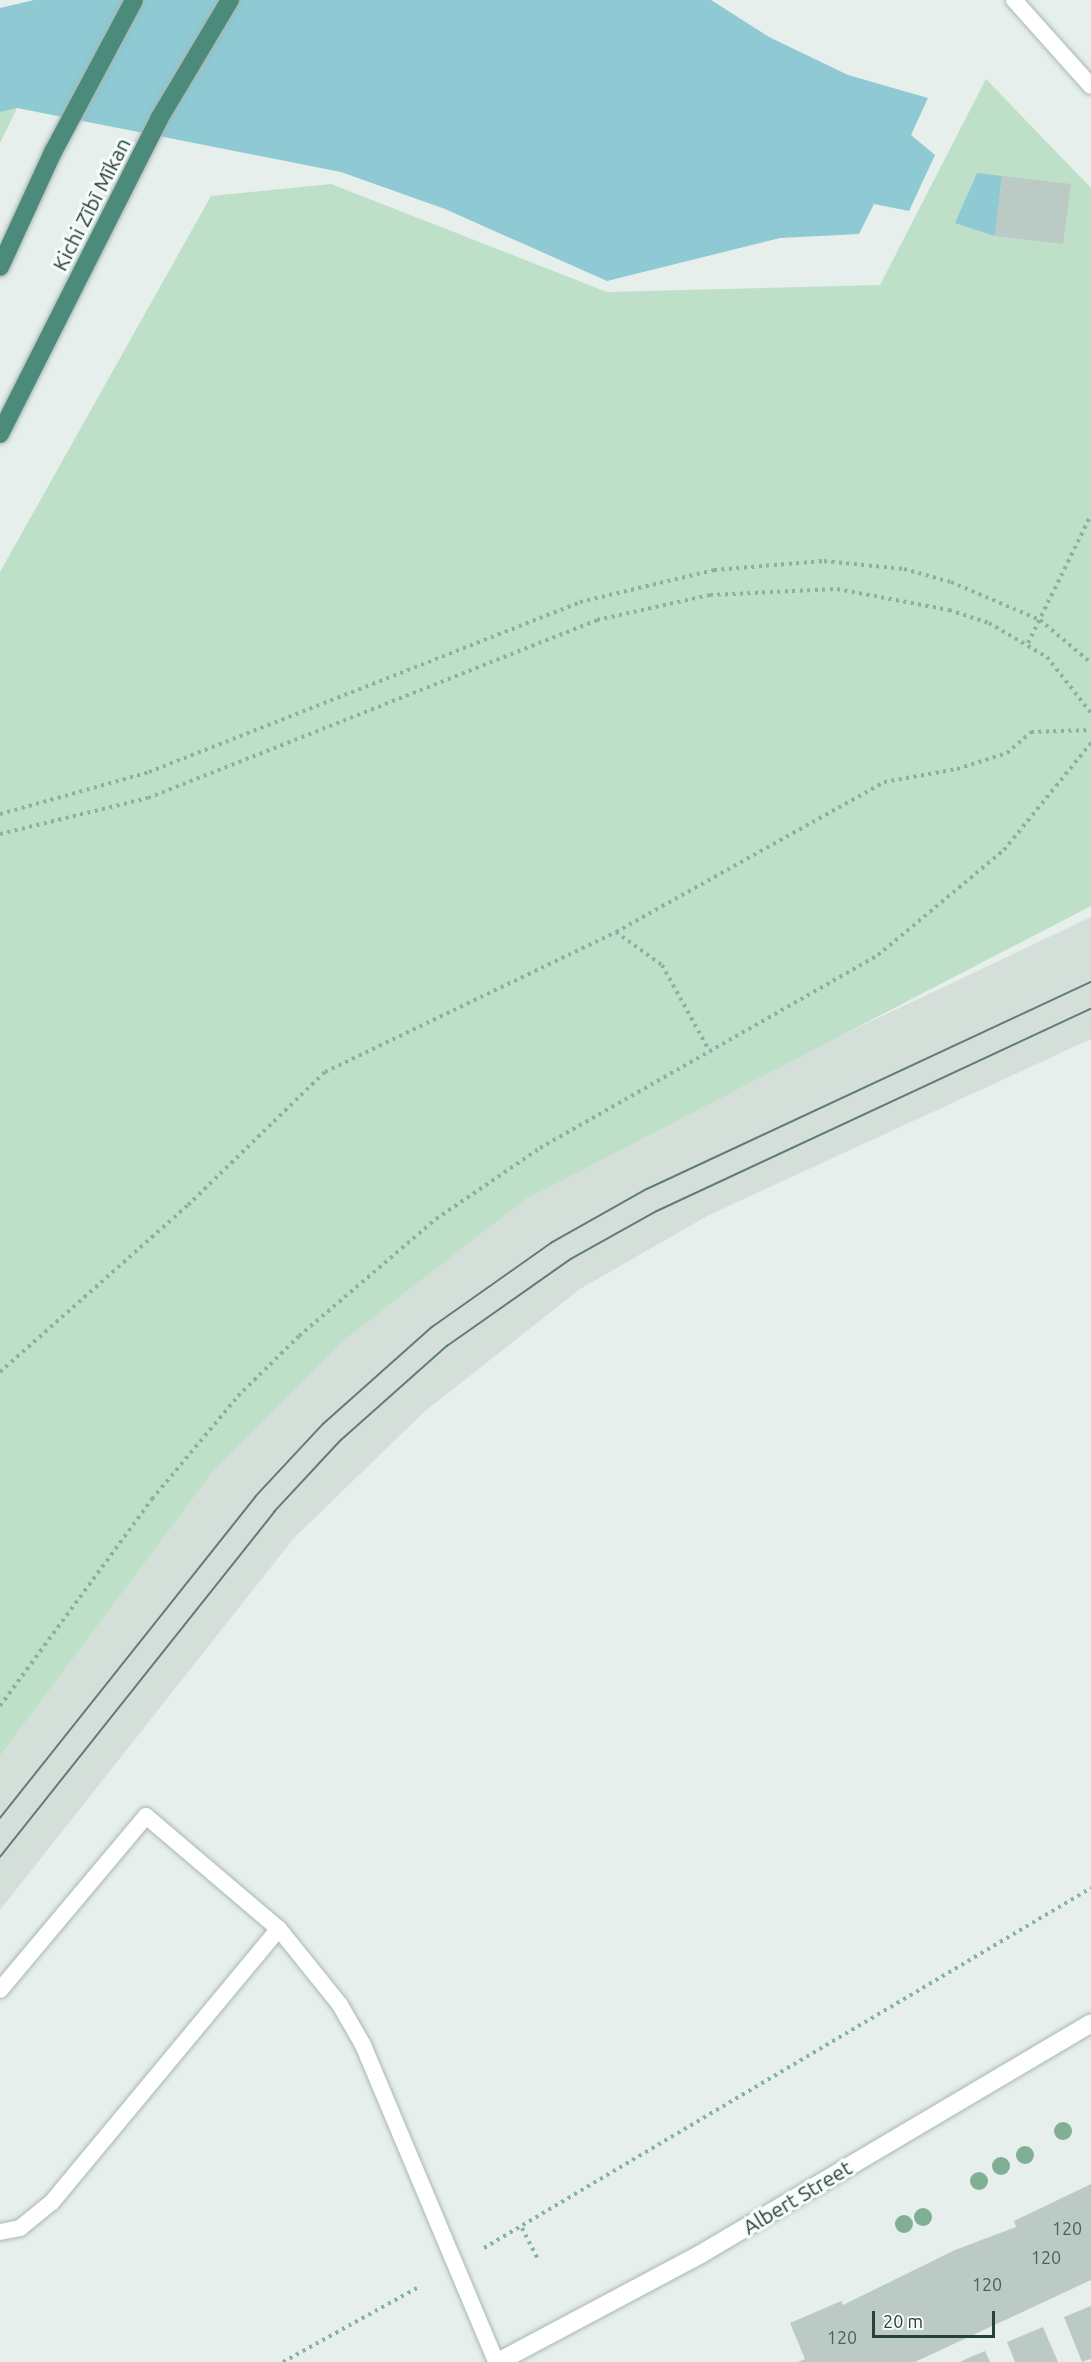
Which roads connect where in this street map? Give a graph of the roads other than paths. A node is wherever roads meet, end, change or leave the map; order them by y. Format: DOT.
graph roads {
  1 [pos="134,0"];
  2 [pos="230,0"];
  3 [pos="1014,0"];
  4 [pos="1091,86"];
  5 [pos="0,267"];
  6 [pos="0,434"];
  7 [pos="279,1929"];
  8 [pos="0,1990"];
  9 [pos="1091,2023"];
  10 [pos="0,2232"];
  11 [pos="497,2362"];
  1 -- 5 [label="highway"];
  2 -- 6 [label="highway, Kichi Zībī Mīkan"];
  3 -- 4 [label="lane"];
  7 -- 8 [label="lane"];
  7 -- 10 [label="lane"];
  7 -- 11 [label="lane"];
  9 -- 11 [label="main road, Albert Street"];
}
